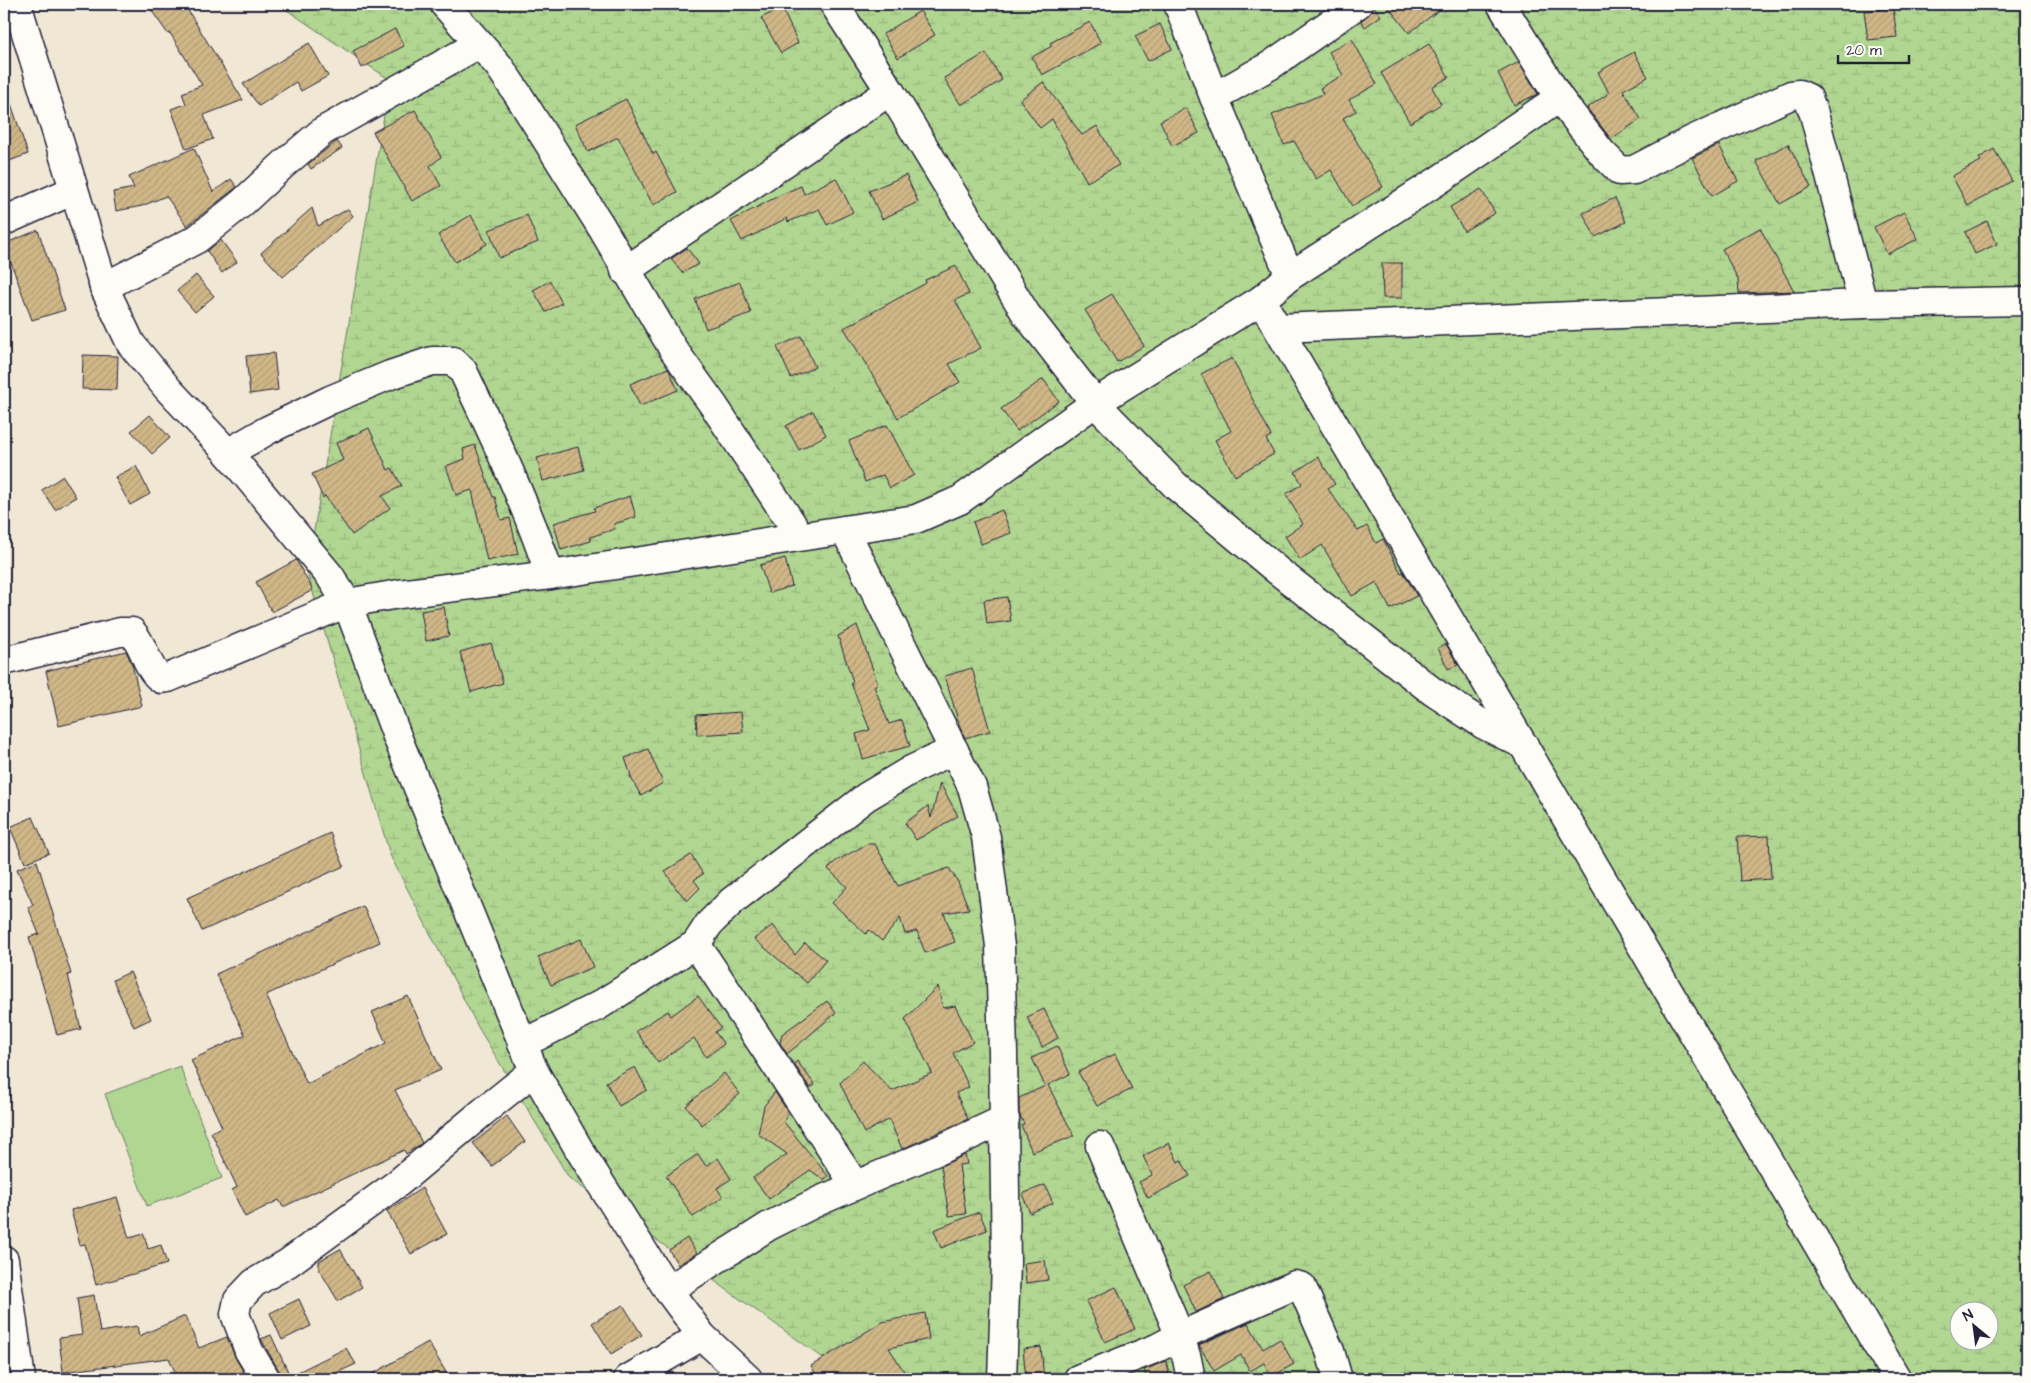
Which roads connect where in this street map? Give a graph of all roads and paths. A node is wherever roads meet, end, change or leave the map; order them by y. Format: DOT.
graph roads {
  1 [pos="16,4"];
  2 [pos="444,4"];
  3 [pos="834,4"];
  4 [pos="1178,4"];
  5 [pos="1358,4"];
  6 [pos="1501,4"];
  7 [pos="479,44"];
  8 [pos="890,90"];
  9 [pos="1214,97"];
  10 [pos="1559,98"];
  11 [pos="74,190"];
  12 [pos="4,222"];
  13 [pos="626,271"];
  14 [pos="1290,276"];
  15 [pos="104,287"];
  16 [pos="1261,300"];
  17 [pos="2027,301"];
  18 [pos="1863,304"];
  19 [pos="1279,328"];
  20 [pos="1095,403"];
  21 [pos="228,453"];
  22 [pos="844,530"];
  23 [pos="800,536"];
  24 [pos="550,575"];
  25 [pos="347,603"];
  26 [pos="4,661"];
  27 [pos="1524,745"];
  28 [pos="954,750"];
  29 [pos="696,944"];
  30 [pos="522,1044"];
  31 [pos="534,1071"];
  32 [pos="1005,1119"];
  33 [pos="1100,1146"];
  34 [pos="855,1185"];
  35 [pos="4,1260"];
  36 [pos="668,1290"];
  37 [pos="702,1336"];
  38 [pos="1180,1336"];
  39 [pos="22,1379"];
  40 [pos="266,1379"];
  41 [pos="628,1379"];
  42 [pos="748,1379"];
  43 [pos="1002,1379"];
  44 [pos="1078,1379"];
  45 [pos="1191,1379"];
  46 [pos="1338,1379"];
  47 [pos="1897,1379"];
  1 -- 11 [label="street"];
  2 -- 7 [label="street"];
  3 -- 8 [label="street"];
  4 -- 9 [label="street"];
  5 -- 9 [label="street"];
  6 -- 10 [label="street"];
  7 -- 13 [label="street"];
  7 -- 15 [label="street"];
  8 -- 13 [label="street"];
  8 -- 20 [label="street"];
  9 -- 14 [label="street"];
  10 -- 14 [label="street"];
  10 -- 18 [label="street"];
  11 -- 12 [label="street"];
  11 -- 15 [label="street"];
  13 -- 23 [label="street"];
  14 -- 16 [label="street"];
  15 -- 21 [label="street"];
  16 -- 19 [label="street"];
  16 -- 20 [label="street"];
  17 -- 18 [label="street"];
  18 -- 19 [label="street"];
  19 -- 27 [label="street"];
  20 -- 22 [label="street"];
  20 -- 27 [label="street"];
  21 -- 24 [label="street"];
  21 -- 25 [label="street"];
  22 -- 23 [label="street"];
  22 -- 28 [label="street"];
  23 -- 24 [label="street"];
  24 -- 25 [label="street"];
  25 -- 26 [label="street"];
  25 -- 30 [label="street"];
  27 -- 47 [label="street"];
  28 -- 29 [label="street"];
  28 -- 32 [label="street"];
  29 -- 30 [label="street"];
  29 -- 34 [label="street"];
  30 -- 31 [label="street"];
  31 -- 36 [label="street"];
  31 -- 40 [label="street"];
  32 -- 34 [label="street"];
  32 -- 43 [label="street"];
  33 -- 38 [label="street"];
  34 -- 36 [label="street"];
  35 -- 39 [label="street"];
  36 -- 37 [label="street"];
  37 -- 41 [label="street"];
  37 -- 42 [label="street"];
  38 -- 44 [label="street"];
  38 -- 45 [label="street"];
  38 -- 46 [label="street"];
}
